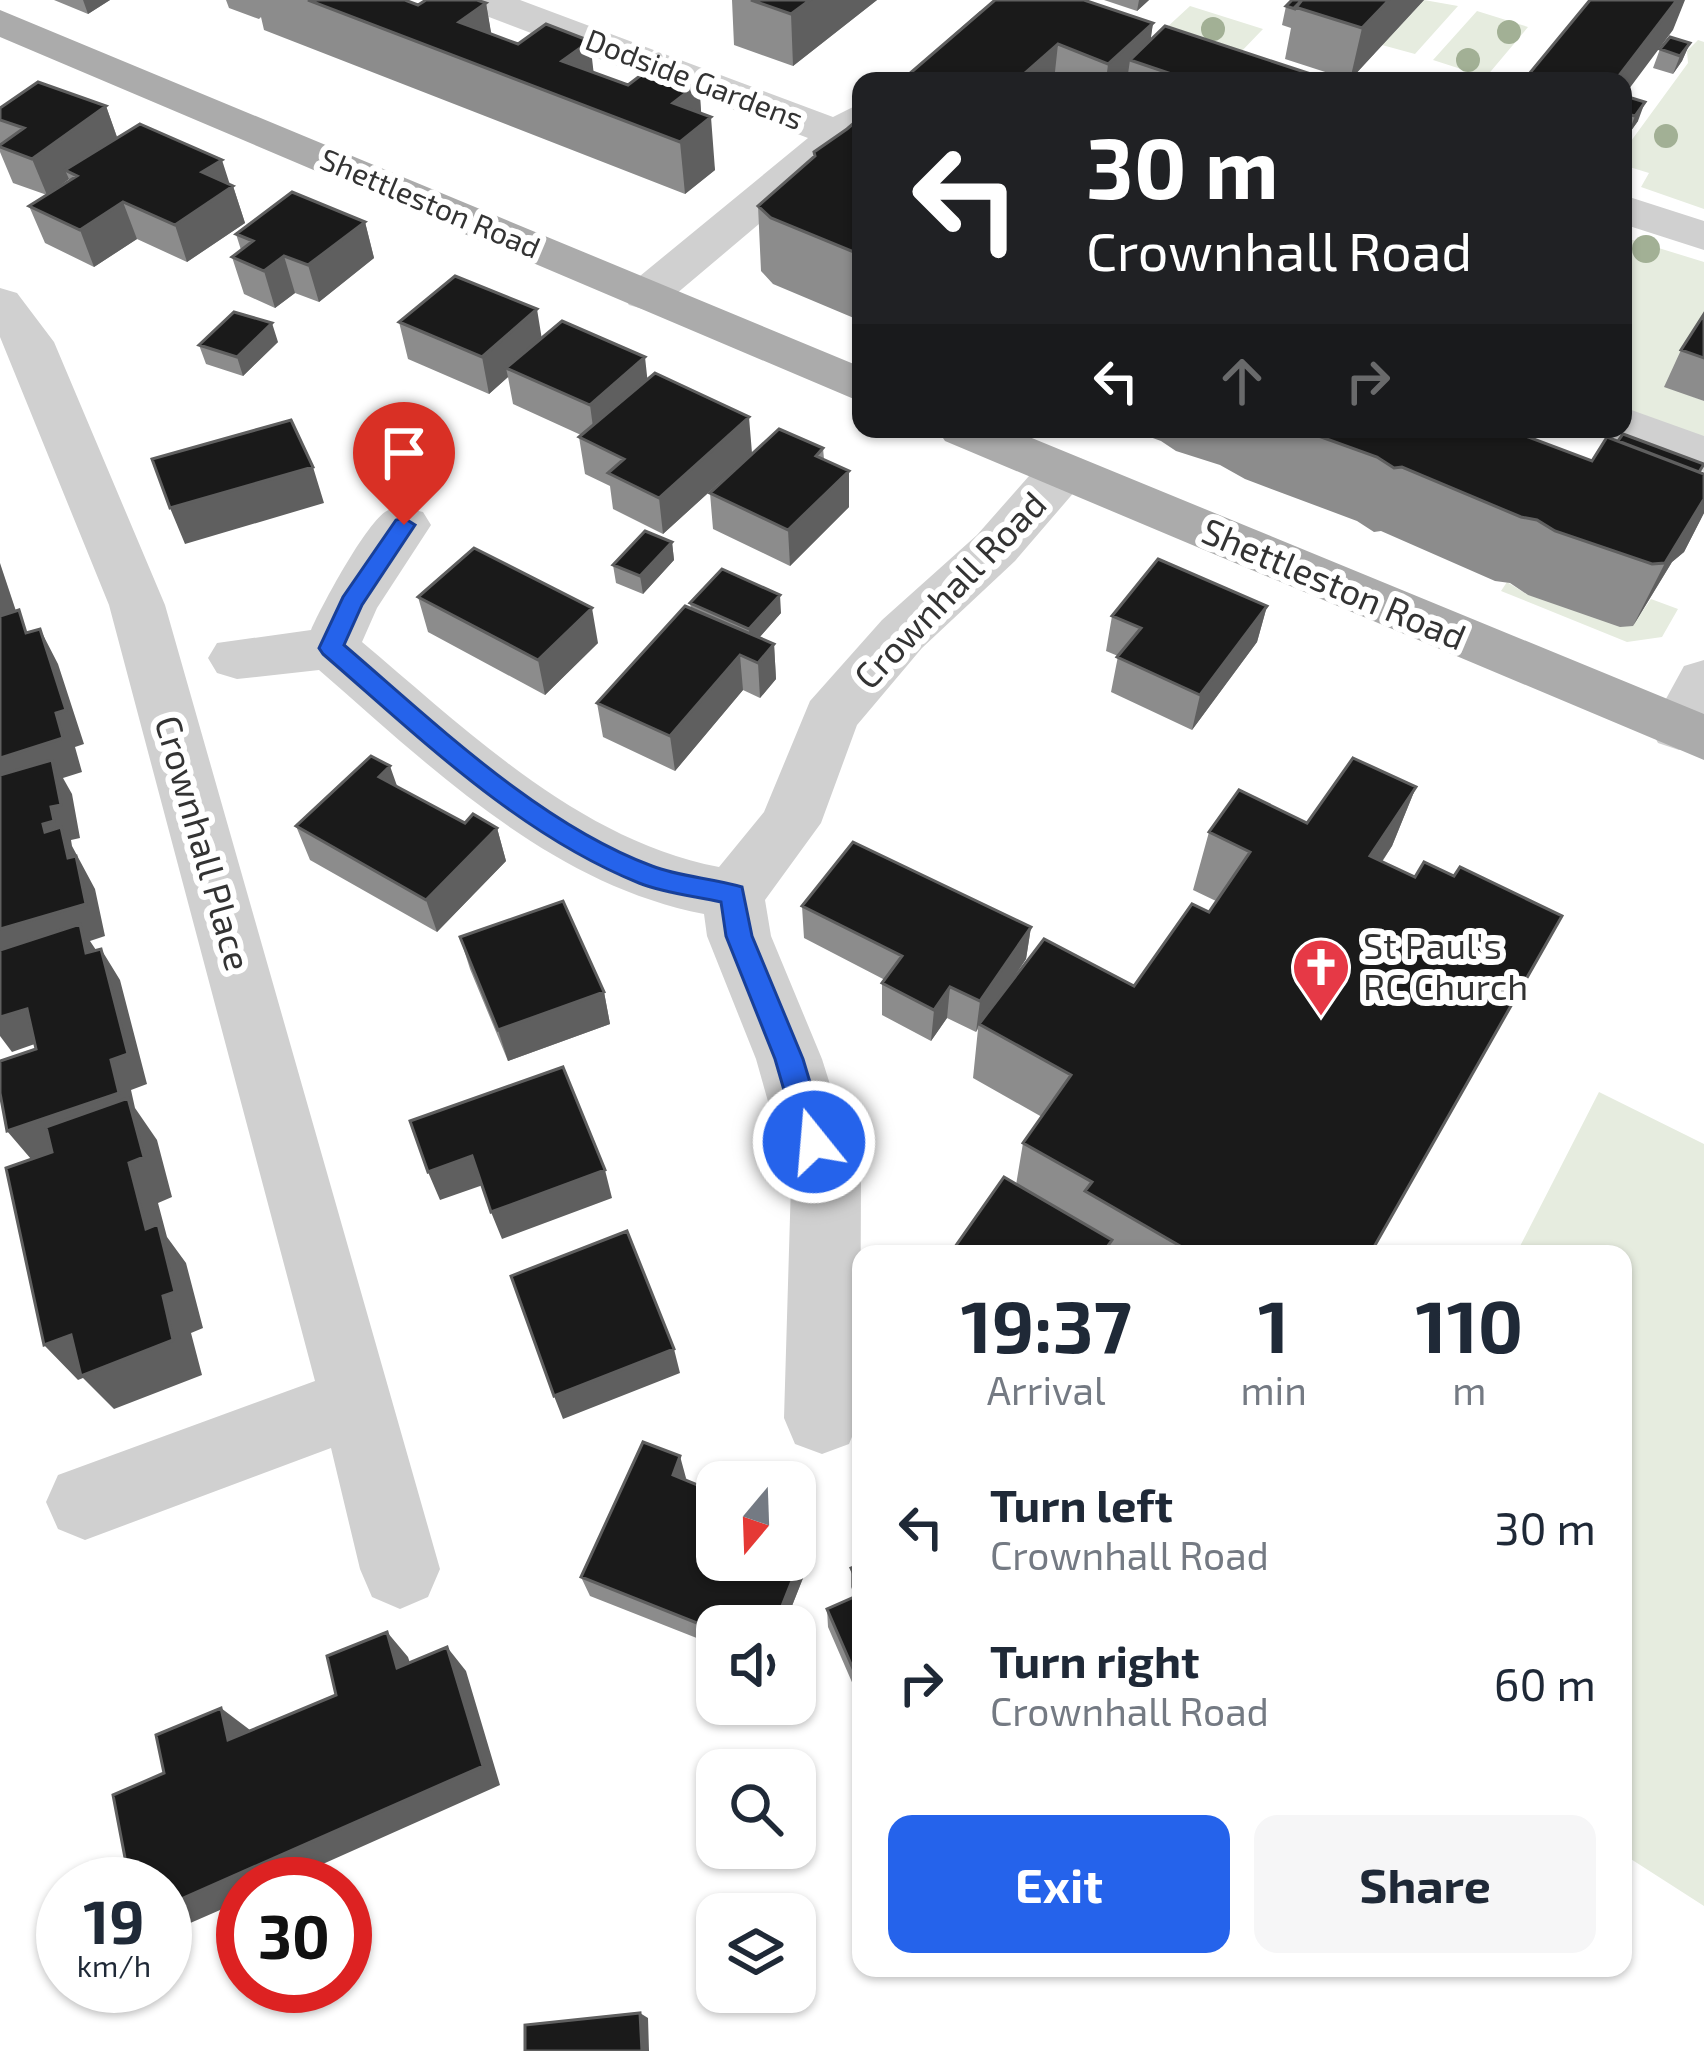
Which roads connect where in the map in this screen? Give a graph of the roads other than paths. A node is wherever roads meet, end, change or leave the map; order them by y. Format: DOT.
graph roads {
  1 [pos="482,0"];
  2 [pos="0,22"];
  3 [pos="850,125"];
  4 [pos="1632,212"];
  5 [pos="1704,236"];
  6 [pos="646,296"];
  7 [pos="0,303"];
  8 [pos="852,382"];
  9 [pos="1632,427"];
  10 [pos="984,438"];
  11 [pos="1704,455"];
  12 [pos="1063,471"];
  13 [pos="404,525"];
  14 [pos="331,648"];
  15 [pos="237,658"];
  16 [pos="1696,716"];
  17 [pos="733,895"];
  18 [pos="358,1402"];
  19 [pos="822,1418"];
  20 [pos="85,1502"];
  21 [pos="400,1569"];
  1 -- 3 [label="street, Dodside Gardens"];
  2 -- 6 [label="main road, Shettleston Road"];
  3 -- 6 [label="street"];
  4 -- 5 [label="street"];
  6 -- 8 [label="main road, Shettleston Road"];
  7 -- 18 [label="street, Crownhall Place"];
  9 -- 11 [label="street"];
  10 -- 12 [label="main road, Shettleston Road"];
  12 -- 16 [label="main road, Shettleston Road"];
  12 -- 17 [label="street, Crownhall Road"];
  13 -- 14 [label="street"];
  14 -- 15 [label="street"];
  14 -- 17 [label="street"];
  17 -- 19 [label="street"];
  18 -- 20 [label="street"];
  18 -- 21 [label="street, Crownhall Place"];
}
